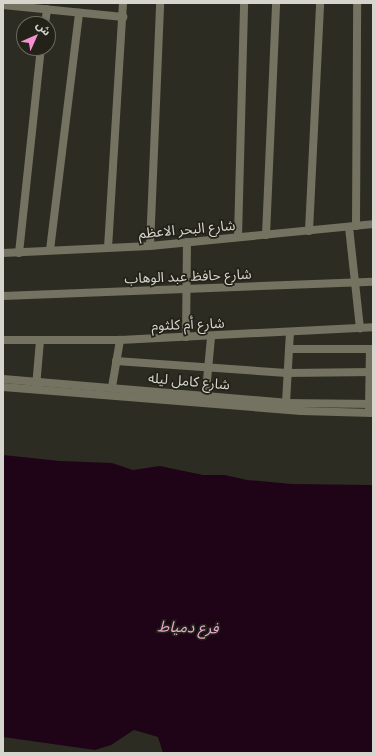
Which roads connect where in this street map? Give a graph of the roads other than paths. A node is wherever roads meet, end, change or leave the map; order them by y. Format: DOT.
graph roads {
  1 [pos="123,3"];
  2 [pos="160,3"];
  3 [pos="244,3"];
  4 [pos="276,3"];
  5 [pos="320,3"];
  6 [pos="358,3"];
  7 [pos="3,5"];
  8 [pos="47,9"];
  9 [pos="79,13"];
  10 [pos="46,16"];
  11 [pos="123,17"];
  12 [pos="40,56"];
  13 [pos="373,224"];
  14 [pos="353,226"];
  15 [pos="309,231"];
  16 [pos="266,235"];
  17 [pos="238,237"];
  18 [pos="187,242"];
  19 [pos="150,246"];
  20 [pos="108,248"];
  21 [pos="50,250"];
  22 [pos="3,253"];
  23 [pos="19,253"];
  24 [pos="373,282"];
  25 [pos="355,284"];
  26 [pos="186,290"];
  27 [pos="3,296"];
  28 [pos="373,327"];
  29 [pos="360,328"];
  30 [pos="290,332"];
  31 [pos="211,337"];
  32 [pos="186,338"];
  33 [pos="3,340"];
  34 [pos="40,340"];
  35 [pos="120,340"];
  36 [pos="289,349"];
  37 [pos="372,349"];
  38 [pos="116,361"];
  39 [pos="208,367"];
  40 [pos="371,372"];
  41 [pos="287,373"];
  42 [pos="3,379"];
  43 [pos="36,386"];
  44 [pos="112,387"];
  45 [pos="3,388"];
  46 [pos="205,400"];
  47 [pos="286,403"];
  48 [pos="371,404"];
  49 [pos="371,413"];
  1 -- 11 [label="street"];
  2 -- 19 [label="street"];
  3 -- 17 [label="street"];
  4 -- 16 [label="street"];
  5 -- 15 [label="street"];
  6 -- 14 [label="street"];
  7 -- 8 [label="street"];
  8 -- 9 [label="street"];
  8 -- 10 [label="street"];
  9 -- 11 [label="street"];
  9 -- 21 [label="street"];
  11 -- 20 [label="street"];
  12 -- 23 [label="street"];
  13 -- 14 [label="street, شارع البحر الاعظم"];
  14 -- 15 [label="street, شارع البحر الاعظم"];
  14 -- 25 [label="street"];
  15 -- 16 [label="street, شارع البحر الاعظم"];
  16 -- 17 [label="street, شارع البحر الاعظم"];
  17 -- 18 [label="street, شارع البحر الاعظم"];
  18 -- 19 [label="street, شارع البحر الاعظم"];
  18 -- 26 [label="street"];
  19 -- 20 [label="street, شارع البحر الاعظم"];
  20 -- 21 [label="street, شارع البحر الاعظم"];
  21 -- 23 [label="street, شارع البحر الاعظم"];
  22 -- 23 [label="street, شارع البحر الاعظم"];
  24 -- 25 [label="street, شارع حافظ عبد الوهاب"];
  25 -- 26 [label="street, شارع حافظ عبد الوهاب"];
  25 -- 29 [label="street"];
  26 -- 27 [label="street, شارع حافظ عبد الوهاب"];
  26 -- 32 [label="street"];
  28 -- 29 [label="street, شارع أم كلثوم"];
  29 -- 30 [label="street, شارع أم كلثوم"];
  30 -- 31 [label="street, شارع أم كلثوم"];
  30 -- 36 [label="street"];
  31 -- 32 [label="street, شارع أم كلثوم"];
  31 -- 39 [label="street"];
  32 -- 35 [label="street, شارع أم كلثوم"];
  33 -- 34 [label="street, شارع أم كلثوم"];
  34 -- 35 [label="street, شارع أم كلثوم"];
  34 -- 43 [label="street"];
  35 -- 38 [label="street"];
  36 -- 37 [label="street"];
  36 -- 41 [label="street"];
  37 -- 40 [label="street"];
  38 -- 39 [label="street"];
  38 -- 44 [label="street"];
  39 -- 41 [label="street"];
  39 -- 46 [label="street"];
  40 -- 41 [label="street"];
  40 -- 48 [label="street"];
  41 -- 47 [label="street"];
  42 -- 43 [label="street, شارع كامل ليله"];
  43 -- 44 [label="street, شارع كامل ليله"];
  43 -- 45 [label="street, شارع كامل ليله"];
  43 -- 46 [label="street, شارع كامل ليله"];
  44 -- 46 [label="street, شارع كامل ليله"];
  46 -- 47 [label="street, شارع كامل ليله"];
  46 -- 49 [label="street, شارع كامل ليله"];
  47 -- 48 [label="street, شارع كامل ليله"];
  48 -- 49 [label="street"];
}
